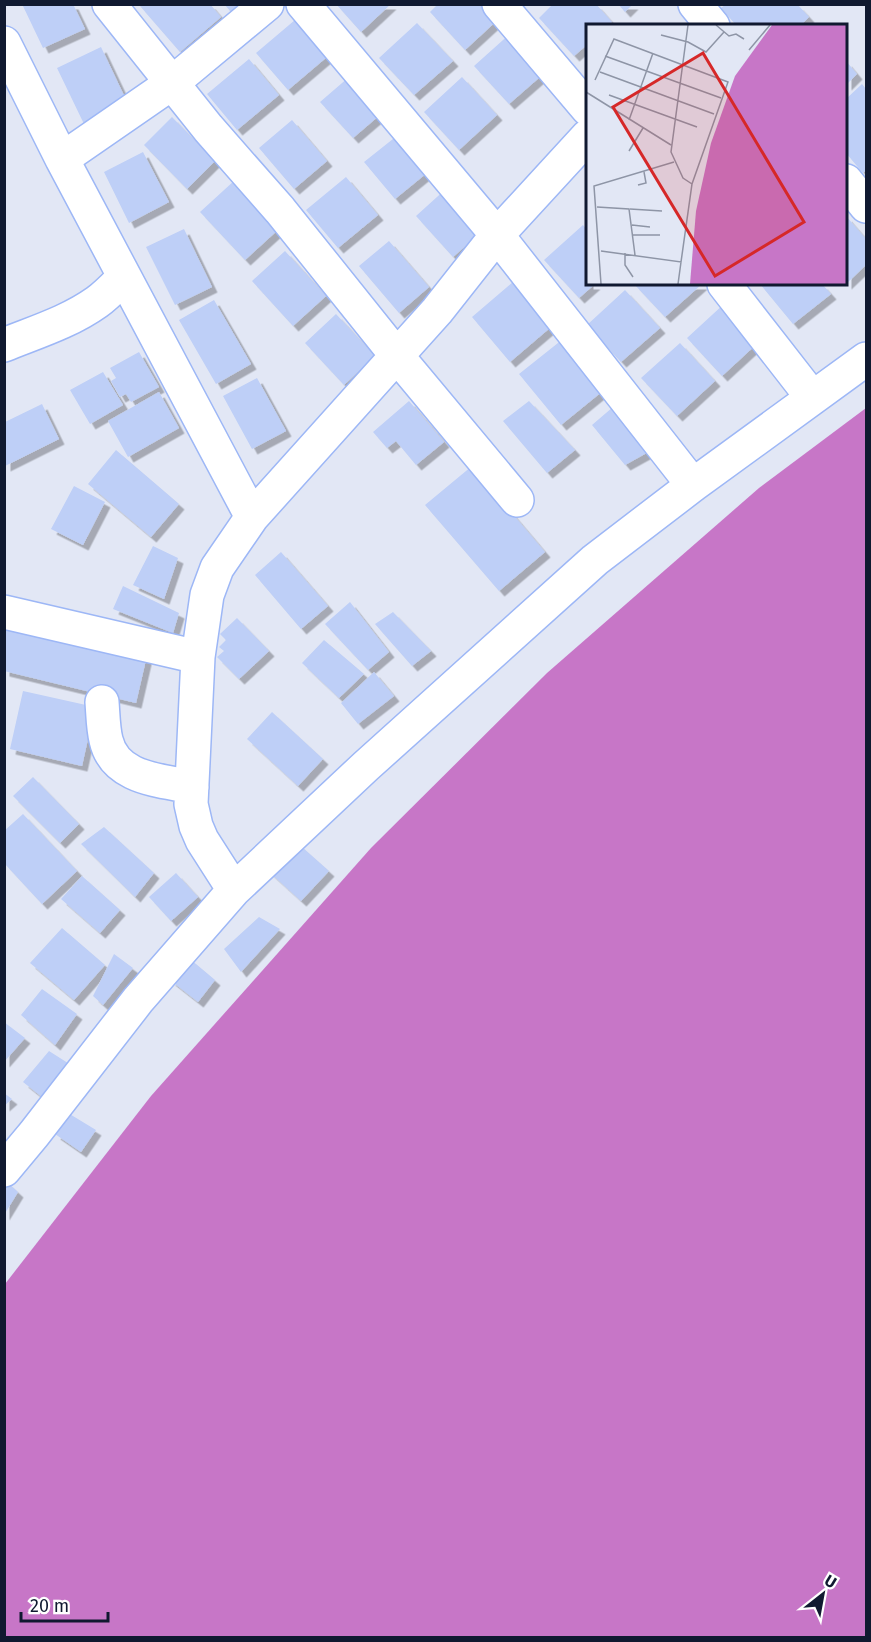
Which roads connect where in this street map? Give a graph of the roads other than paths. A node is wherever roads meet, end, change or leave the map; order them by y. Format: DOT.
graph roads {
  1 [pos="109,4"];
  2 [pos="267,4"];
  3 [pos="303,4"];
  4 [pos="499,4"];
  5 [pos="695,4"];
  6 [pos="679,24"];
  7 [pos="711,24"];
  8 [pos="4,43"];
  9 [pos="172,83"];
  10 [pos="586,107"];
  11 [pos="586,137"];
  12 [pos="62,159"];
  13 [pos="847,182"];
  14 [pos="867,206"];
  15 [pos="497,235"];
  16 [pos="124,277"];
  17 [pos="725,285"];
  18 [pos="4,345"];
  19 [pos="397,356"];
  20 [pos="867,359"];
  21 [pos="812,397"];
  22 [pos="693,485"];
  23 [pos="517,500"];
  24 [pos="252,517"];
  25 [pos="4,612"];
  26 [pos="198,657"];
  27 [pos="102,702"];
  28 [pos="192,787"];
  29 [pos="234,890"];
  30 [pos="4,1170"];
  1 -- 9 [label="street"];
  2 -- 9 [label="street"];
  3 -- 15 [label="street"];
  4 -- 10 [label="street"];
  5 -- 6 [label="street"];
  5 -- 7 [label="street"];
  8 -- 12 [label="street"];
  9 -- 12 [label="street"];
  9 -- 19 [label="street"];
  11 -- 15 [label="street"];
  12 -- 16 [label="street"];
  13 -- 14 [label="street"];
  15 -- 19 [label="street"];
  15 -- 22 [label="street"];
  16 -- 18 [label="street"];
  16 -- 24 [label="street"];
  17 -- 21 [label="street"];
  19 -- 23 [label="street"];
  19 -- 24 [label="street"];
  20 -- 21 [label="street"];
  21 -- 22 [label="street"];
  22 -- 29 [label="street"];
  24 -- 26 [label="street"];
  25 -- 26 [label="street"];
  26 -- 28 [label="street"];
  27 -- 28 [label="street"];
  28 -- 29 [label="street"];
  29 -- 30 [label="street"];
}
